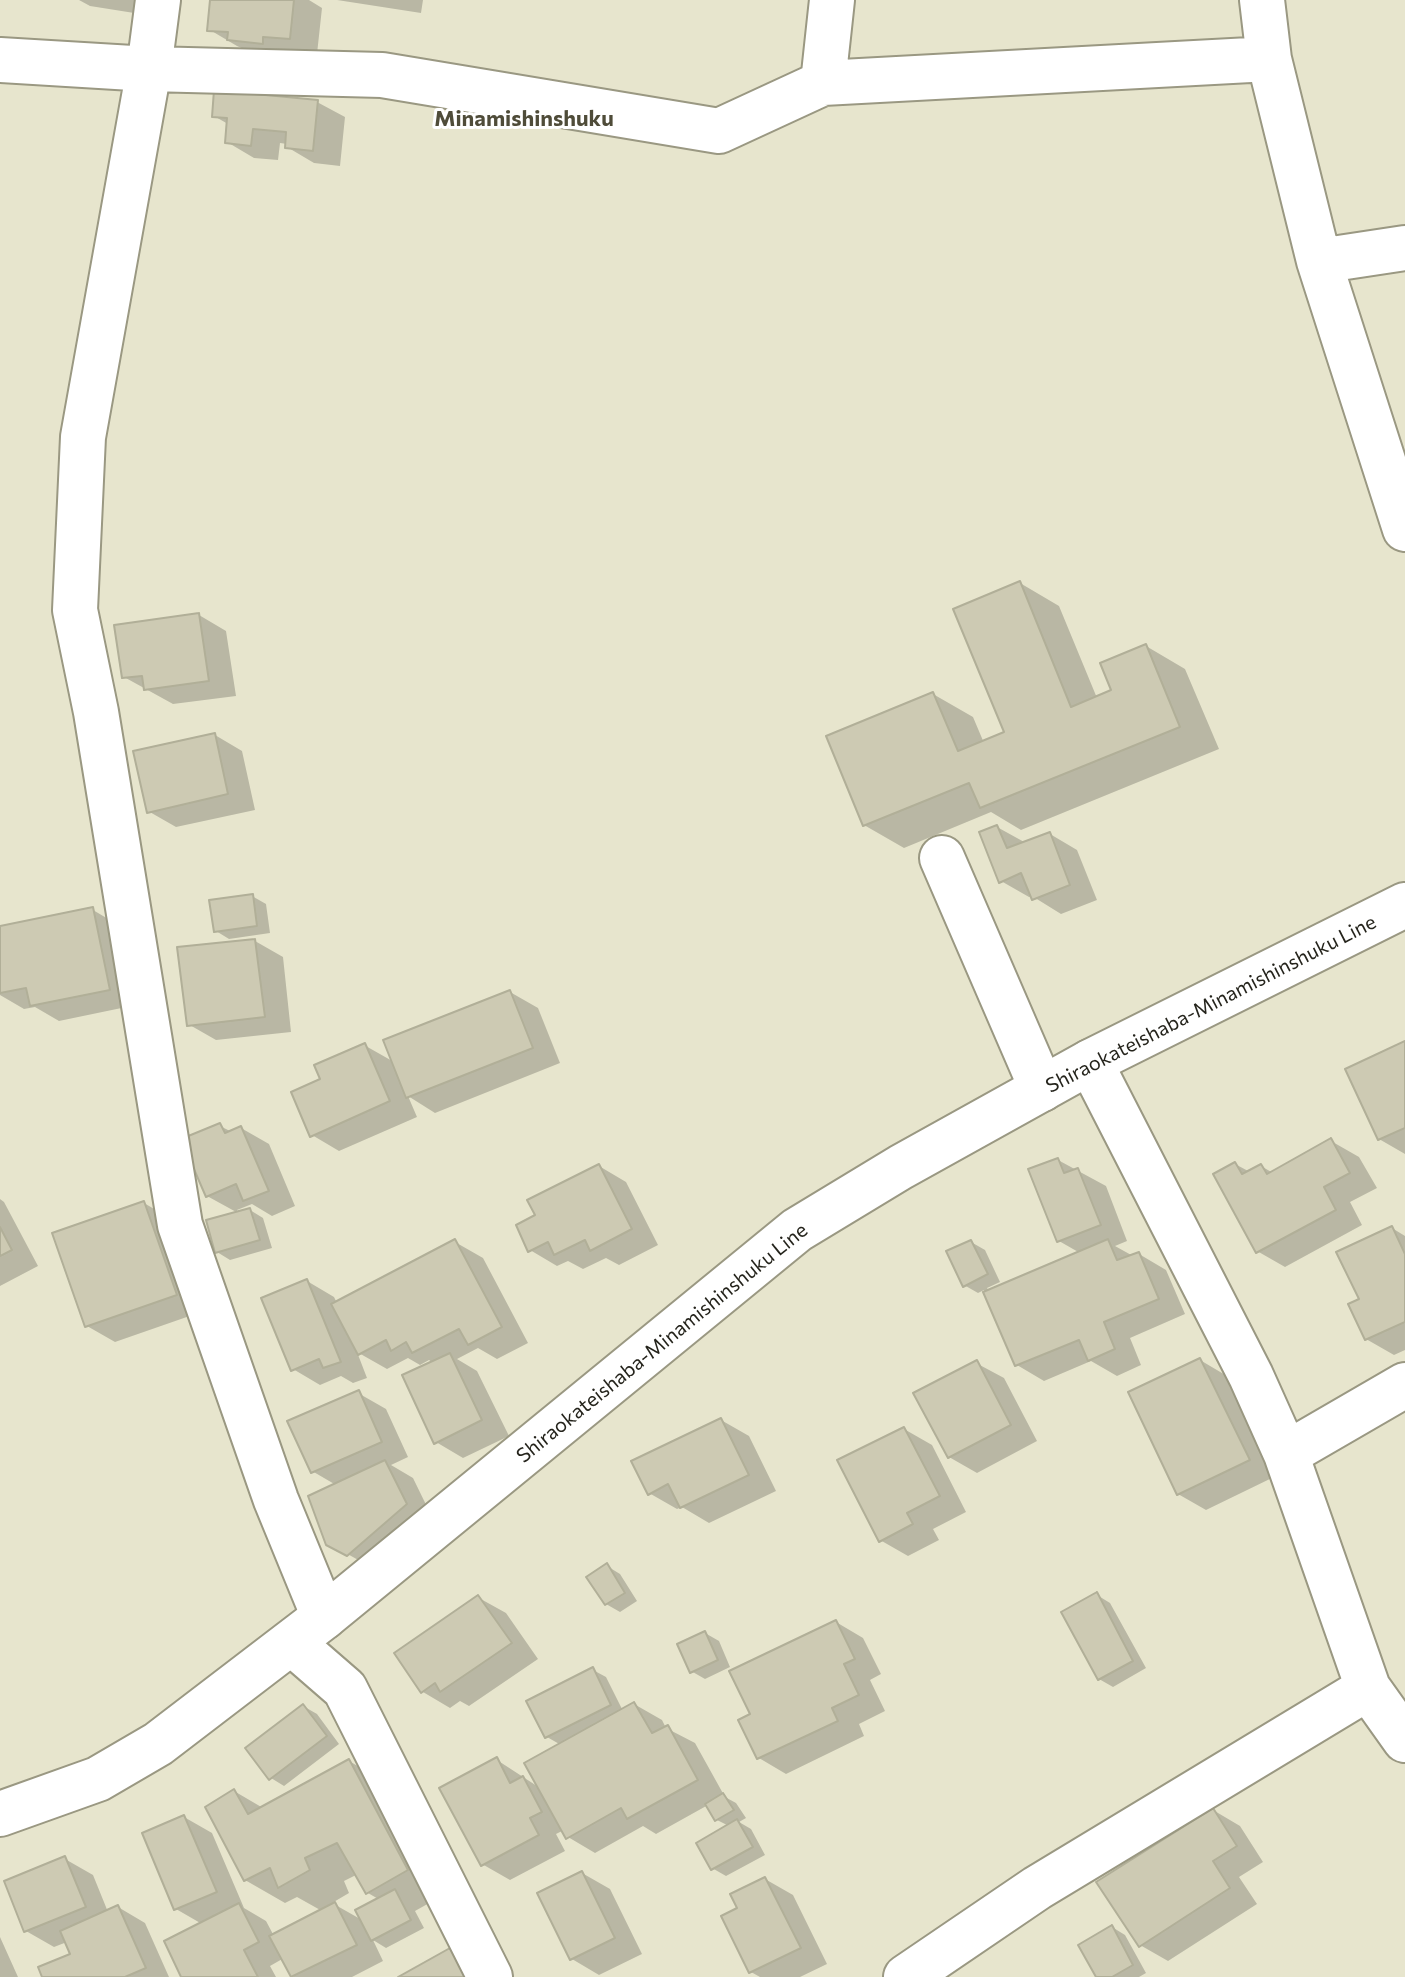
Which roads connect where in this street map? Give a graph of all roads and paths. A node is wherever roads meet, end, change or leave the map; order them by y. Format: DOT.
graph roads {
  1 [pos="158,0"];
  2 [pos="832,0"];
  3 [pos="1262,0"];
  4 [pos="1269,59"];
  5 [pos="0,60"];
  6 [pos="149,69"];
  7 [pos="823,83"];
  8 [pos="1405,248"];
  9 [pos="1319,261"];
  10 [pos="1405,529"];
  11 [pos="942,858"];
  12 [pos="1405,905"];
  13 [pos="1090,1062"];
  14 [pos="1042,1089"];
  15 [pos="1405,1385"];
  16 [pos="1286,1454"];
  17 [pos="308,1630"];
  18 [pos="1368,1688"];
  19 [pos="1405,1740"];
  20 [pos="0,1814"];
  21 [pos="490,1977"];
  22 [pos="906,1977"];
  1 -- 6 [label="street"];
  2 -- 7 [label="street"];
  3 -- 4 [label="street"];
  4 -- 7 [label="street"];
  4 -- 9 [label="street"];
  5 -- 6 [label="street"];
  6 -- 7 [label="street"];
  6 -- 17 [label="street"];
  8 -- 9 [label="street"];
  9 -- 10 [label="street"];
  11 -- 14 [label="street"];
  12 -- 13 [label="street, Shiraokateishaba-Minamishinshuku Line"];
  13 -- 14 [label="street, Shiraokateishaba-Minamishinshuku Line"];
  13 -- 16 [label="street"];
  14 -- 17 [label="street, Shiraokateishaba-Minamishinshuku Line"];
  15 -- 16 [label="street"];
  16 -- 18 [label="street"];
  17 -- 20 [label="street, Shiraokateishaba-Minamishinshuku Line"];
  17 -- 21 [label="street"];
  18 -- 19 [label="street"];
  18 -- 22 [label="street"];
}
